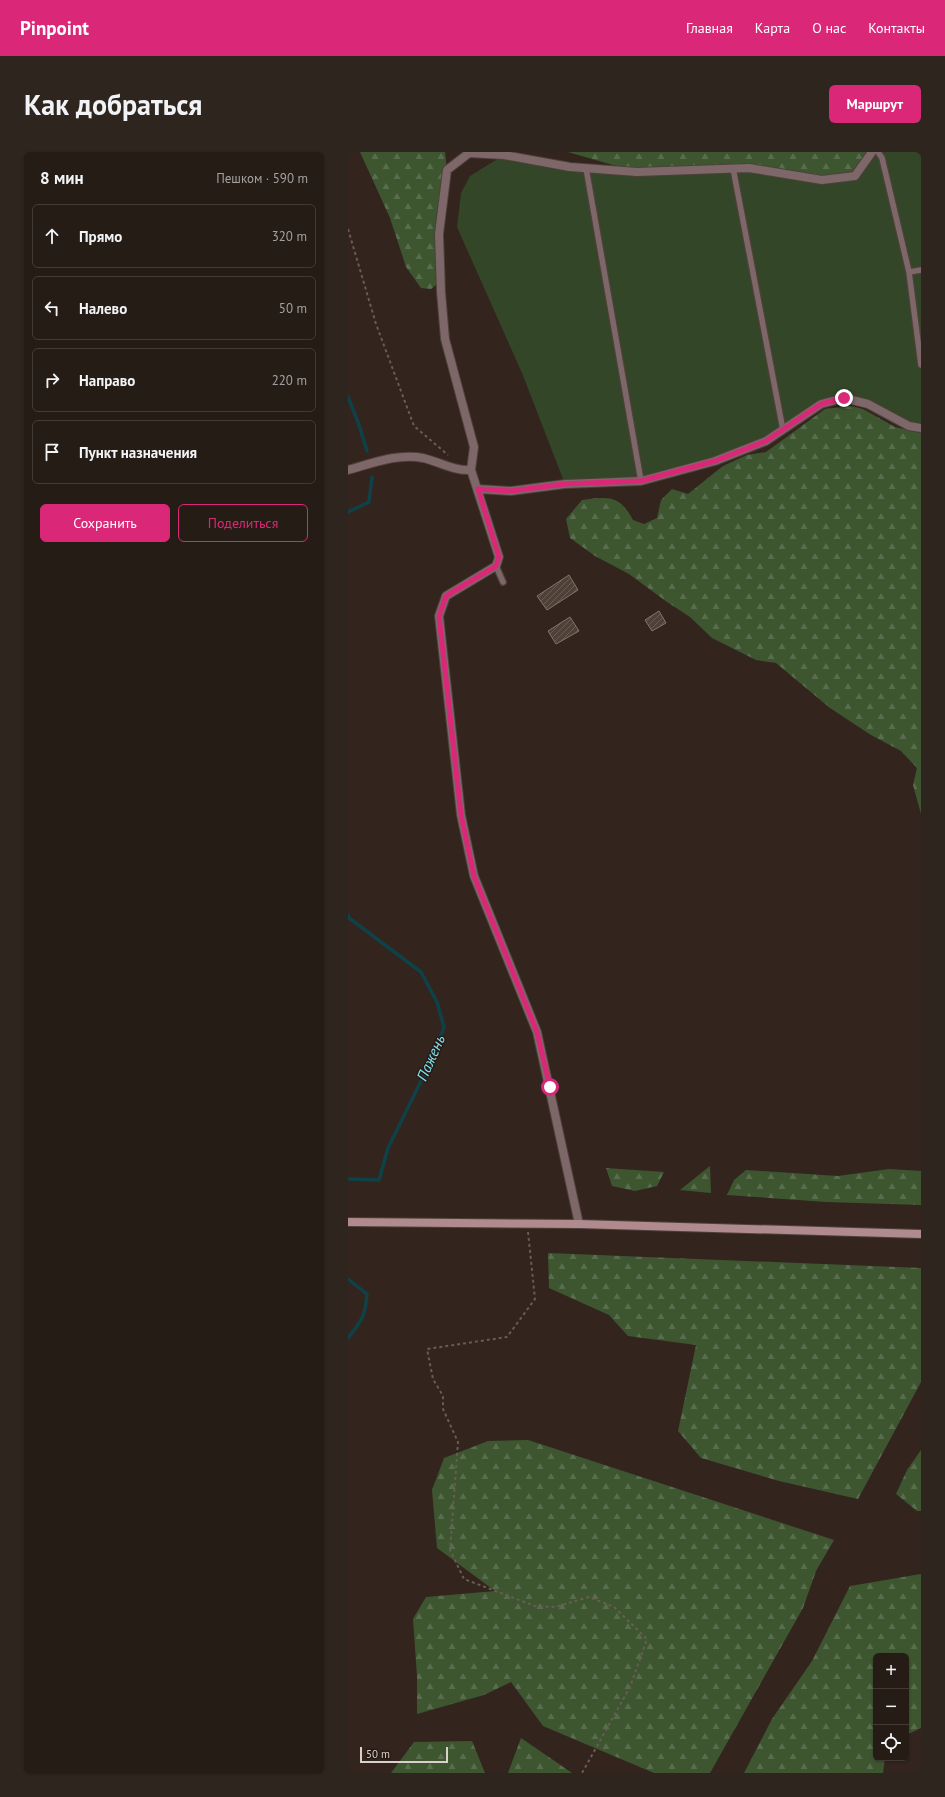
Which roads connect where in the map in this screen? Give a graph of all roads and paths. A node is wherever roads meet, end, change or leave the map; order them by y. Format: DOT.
graph roads {
  1 [pos="872,152"];
  2 [pos="878,152"];
  3 [pos="586,168"];
  4 [pos="733,168"];
  5 [pos="348,229"];
  6 [pos="921,270"];
  7 [pos="909,272"];
  8 [pos="921,365"];
  9 [pos="909,426"];
  10 [pos="921,428"];
  11 [pos="783,430"];
  12 [pos="921,432"];
  13 [pos="448,456"];
  14 [pos="348,470"];
  15 [pos="471,470"];
  16 [pos="641,481"];
  17 [pos="478,489"];
  18 [pos="496,566"];
  19 [pos="503,582"];
  20 [pos="348,1222"];
  21 [pos="527,1223"];
  22 [pos="579,1224"];
  23 [pos="921,1234"];
  24 [pos="582,1773"];
  1 -- 4 [label="street"];
  2 -- 7 [label="lane"];
  3 -- 4 [label="street"];
  3 -- 15 [label="street"];
  3 -- 16 [label="lane"];
  4 -- 11 [label="lane"];
  5 -- 13 [label="path"];
  6 -- 7 [label="lane"];
  7 -- 8 [label="lane"];
  9 -- 10 [label="street"];
  9 -- 11 [label="street"];
  9 -- 12 [label="street"];
  11 -- 16 [label="street"];
  14 -- 15 [label="street"];
  15 -- 17 [label="street"];
  16 -- 17 [label="street"];
  17 -- 18 [label="street"];
  18 -- 19 [label="lane"];
  18 -- 22 [label="street"];
  20 -- 21 [label="street"];
  21 -- 22 [label="street"];
  21 -- 24 [label="path"];
  22 -- 23 [label="street"];
}
